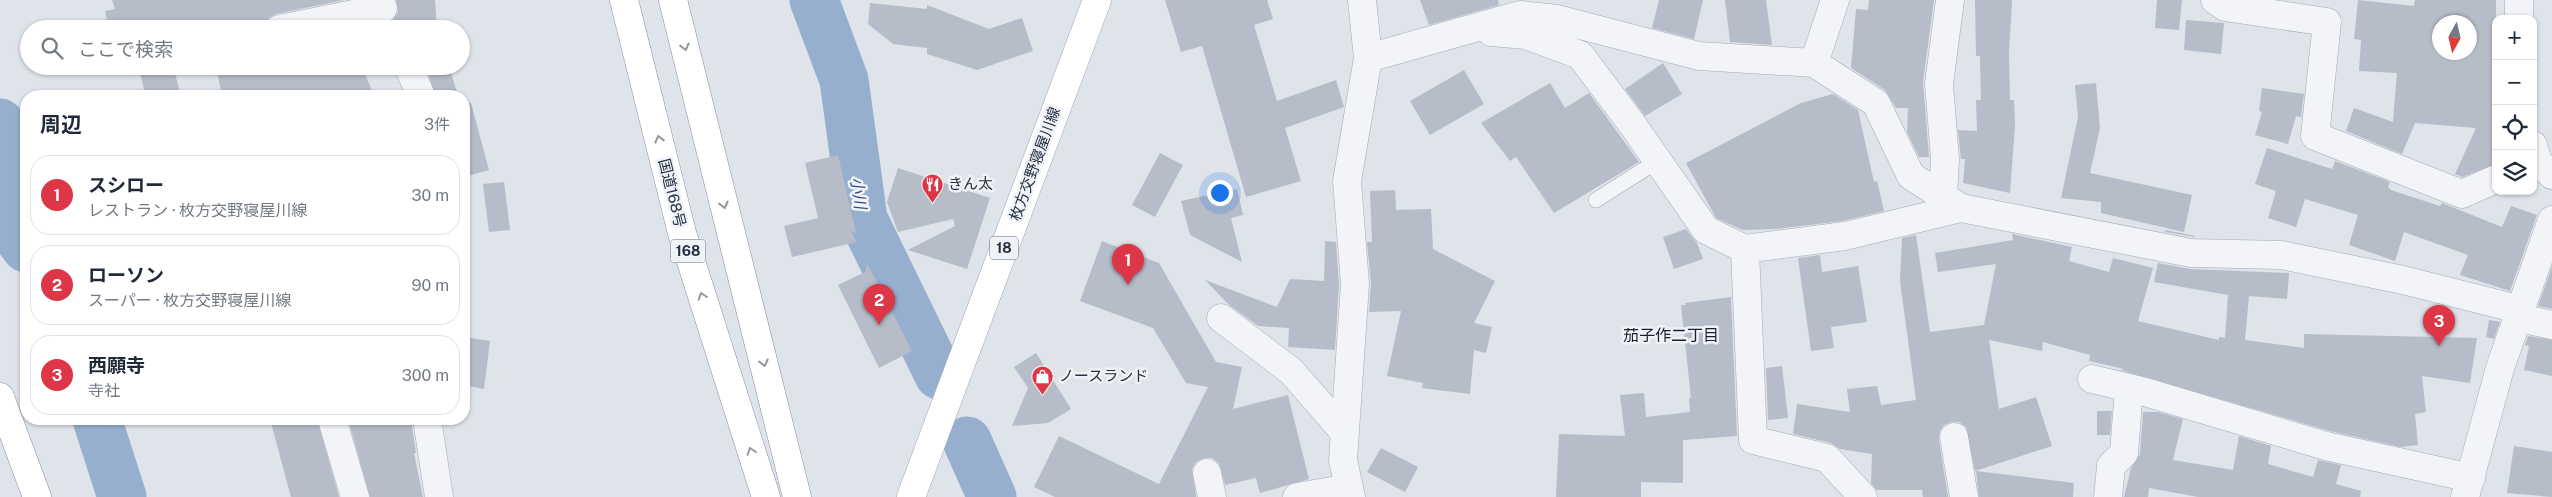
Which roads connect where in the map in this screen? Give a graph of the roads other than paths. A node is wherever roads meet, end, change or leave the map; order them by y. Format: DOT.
graph roads {
  1 [pos="624,0"];
  2 [pos="673,0"];
  3 [pos="1097,0"];
  4 [pos="1362,0"];
  5 [pos="1835,0"];
  6 [pos="1950,0"];
  7 [pos="2215,0"];
  8 [pos="2519,0"];
  9 [pos="386,12"];
  10 [pos="2519,15"];
  11 [pos="336,20"];
  12 [pos="1471,30"];
  13 [pos="1368,58"];
  14 [pos="1814,63"];
  15 [pos="412,75"];
  16 [pos="418,90"];
  17 [pos="1659,160"];
  18 [pos="2492,181"];
  19 [pos="1596,200"];
  20 [pos="1952,203"];
  21 [pos="2552,220"];
  22 [pos="1745,249"];
  23 [pos="2521,314"];
  24 [pos="1221,318"];
  25 [pos="2552,325"];
  26 [pos="2092,379"];
  27 [pos="2129,388"];
  28 [pos="0,397"];
  29 [pos="334,425"];
  30 [pos="428,425"];
  31 [pos="1345,433"];
  32 [pos="1954,437"];
  33 [pos="2468,487"];
  34 [pos="1350,492"];
  35 [pos="441,494"];
  36 [pos="37,497"];
  37 [pos="355,497"];
  38 [pos="766,497"];
  39 [pos="797,497"];
  40 [pos="911,497"];
  41 [pos="1297,497"];
  42 [pos="1863,497"];
  43 [pos="1964,497"];
  44 [pos="2108,497"];
  38 -- 1 [label="main road, 国道168号 / 168, one-way"];
  2 -- 39 [label="main road, one-way"];
  3 -- 40 [label="main road, 枚方交野寝屋川線 / 18"];
  4 -- 13 [label="street"];
  5 -- 14 [label="street"];
  6 -- 20 [label="street"];
  7 -- 18 [label="street"];
  8 -- 10 [label="street"];
  9 -- 11 [label="street"];
  12 -- 13 [label="street"];
  12 -- 14 [label="street"];
  12 -- 17 [label="street"];
  13 -- 31 [label="street"];
  14 -- 20 [label="street"];
  15 -- 16 [label="street"];
  17 -- 19 [label="lane"];
  17 -- 22 [label="street"];
  20 -- 22 [label="street"];
  20 -- 23 [label="street"];
  21 -- 23 [label="street"];
  22 -- 42 [label="street"];
  23 -- 25 [label="street"];
  23 -- 33 [label="street"];
  24 -- 31 [label="street"];
  26 -- 27 [label="street"];
  27 -- 33 [label="street"];
  27 -- 44 [label="street"];
  28 -- 36 [label="main road"];
  29 -- 37 [label="street"];
  30 -- 35 [label="street"];
  31 -- 34 [label="street"];
  32 -- 43 [label="street"];
  34 -- 41 [label="street"];
}
